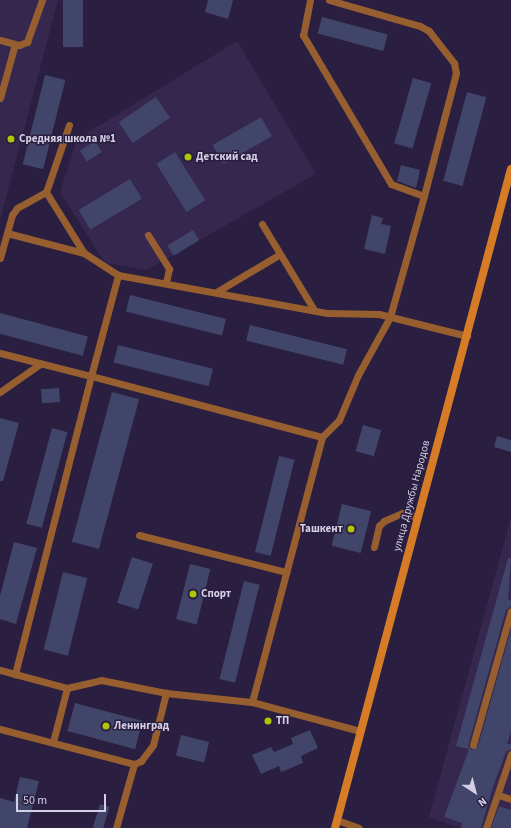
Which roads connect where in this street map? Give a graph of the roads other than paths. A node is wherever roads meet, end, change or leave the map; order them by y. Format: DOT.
graph roads {
  1 [pos="42,0"];
  2 [pos="310,0"];
  3 [pos="329,0"];
  4 [pos="0,40"];
  5 [pos="15,44"];
  6 [pos="0,98"];
  7 [pos="69,125"];
  8 [pos="511,169"];
  9 [pos="46,192"];
  10 [pos="424,196"];
  11 [pos="262,224"];
  12 [pos="7,233"];
  13 [pos="148,235"];
  14 [pos="84,253"];
  15 [pos="280,254"];
  16 [pos="0,258"];
  17 [pos="118,275"];
  18 [pos="166,282"];
  19 [pos="218,290"];
  20 [pos="314,310"];
  21 [pos="390,317"];
  22 [pos="467,336"];
  23 [pos="0,353"];
  24 [pos="40,364"];
  25 [pos="91,376"];
  26 [pos="0,392"];
  27 [pos="322,437"];
  28 [pos="418,518"];
  29 [pos="139,535"];
  30 [pos="374,547"];
  31 [pos="286,572"];
  32 [pos="511,611"];
  33 [pos="0,670"];
  34 [pos="15,674"];
  35 [pos="67,688"];
  36 [pos="166,693"];
  37 [pos="252,702"];
  38 [pos="0,729"];
  39 [pos="360,731"];
  40 [pos="53,742"];
  41 [pos="473,745"];
  42 [pos="511,754"];
  43 [pos="134,764"];
  44 [pos="498,795"];
  45 [pos="511,799"];
  46 [pos="336,824"];
  47 [pos="116,828"];
  48 [pos="359,828"];
  49 [pos="486,828"];
  1 -- 5 [label="lane"];
  2 -- 10 [label="lane"];
  3 -- 10 [label="lane"];
  4 -- 5 [label="lane"];
  5 -- 6 [label="lane"];
  7 -- 9 [label="lane"];
  8 -- 22 [label="main road, улица Дружбы Народов"];
  9 -- 12 [label="lane"];
  9 -- 14 [label="lane"];
  10 -- 21 [label="lane"];
  11 -- 15 [label="lane"];
  12 -- 14 [label="lane"];
  12 -- 16 [label="lane"];
  13 -- 18 [label="lane"];
  14 -- 17 [label="lane"];
  15 -- 19 [label="lane"];
  15 -- 20 [label="lane"];
  17 -- 18 [label="lane"];
  17 -- 25 [label="lane"];
  18 -- 19 [label="lane"];
  19 -- 20 [label="lane"];
  20 -- 21 [label="lane"];
  21 -- 22 [label="lane"];
  21 -- 27 [label="lane"];
  22 -- 28 [label="main road, улица Дружбы Народов"];
  23 -- 24 [label="lane"];
  24 -- 25 [label="lane"];
  24 -- 26 [label="lane"];
  25 -- 27 [label="lane"];
  25 -- 34 [label="lane"];
  27 -- 31 [label="lane"];
  28 -- 30 [label="lane"];
  28 -- 39 [label="main road, улица Дружбы Народов"];
  29 -- 31 [label="lane"];
  31 -- 37 [label="lane"];
  32 -- 41 [label="lane"];
  33 -- 34 [label="lane"];
  34 -- 35 [label="lane"];
  35 -- 36 [label="lane"];
  35 -- 40 [label="lane"];
  36 -- 37 [label="lane"];
  36 -- 43 [label="lane"];
  37 -- 39 [label="lane"];
  38 -- 40 [label="lane"];
  39 -- 46 [label="main road, улица Дружбы Народов"];
  40 -- 43 [label="lane"];
  42 -- 44 [label="lane"];
  43 -- 47 [label="lane"];
  44 -- 45 [label="lane"];
  44 -- 49 [label="lane"];
  46 -- 48 [label="lane"];
}
